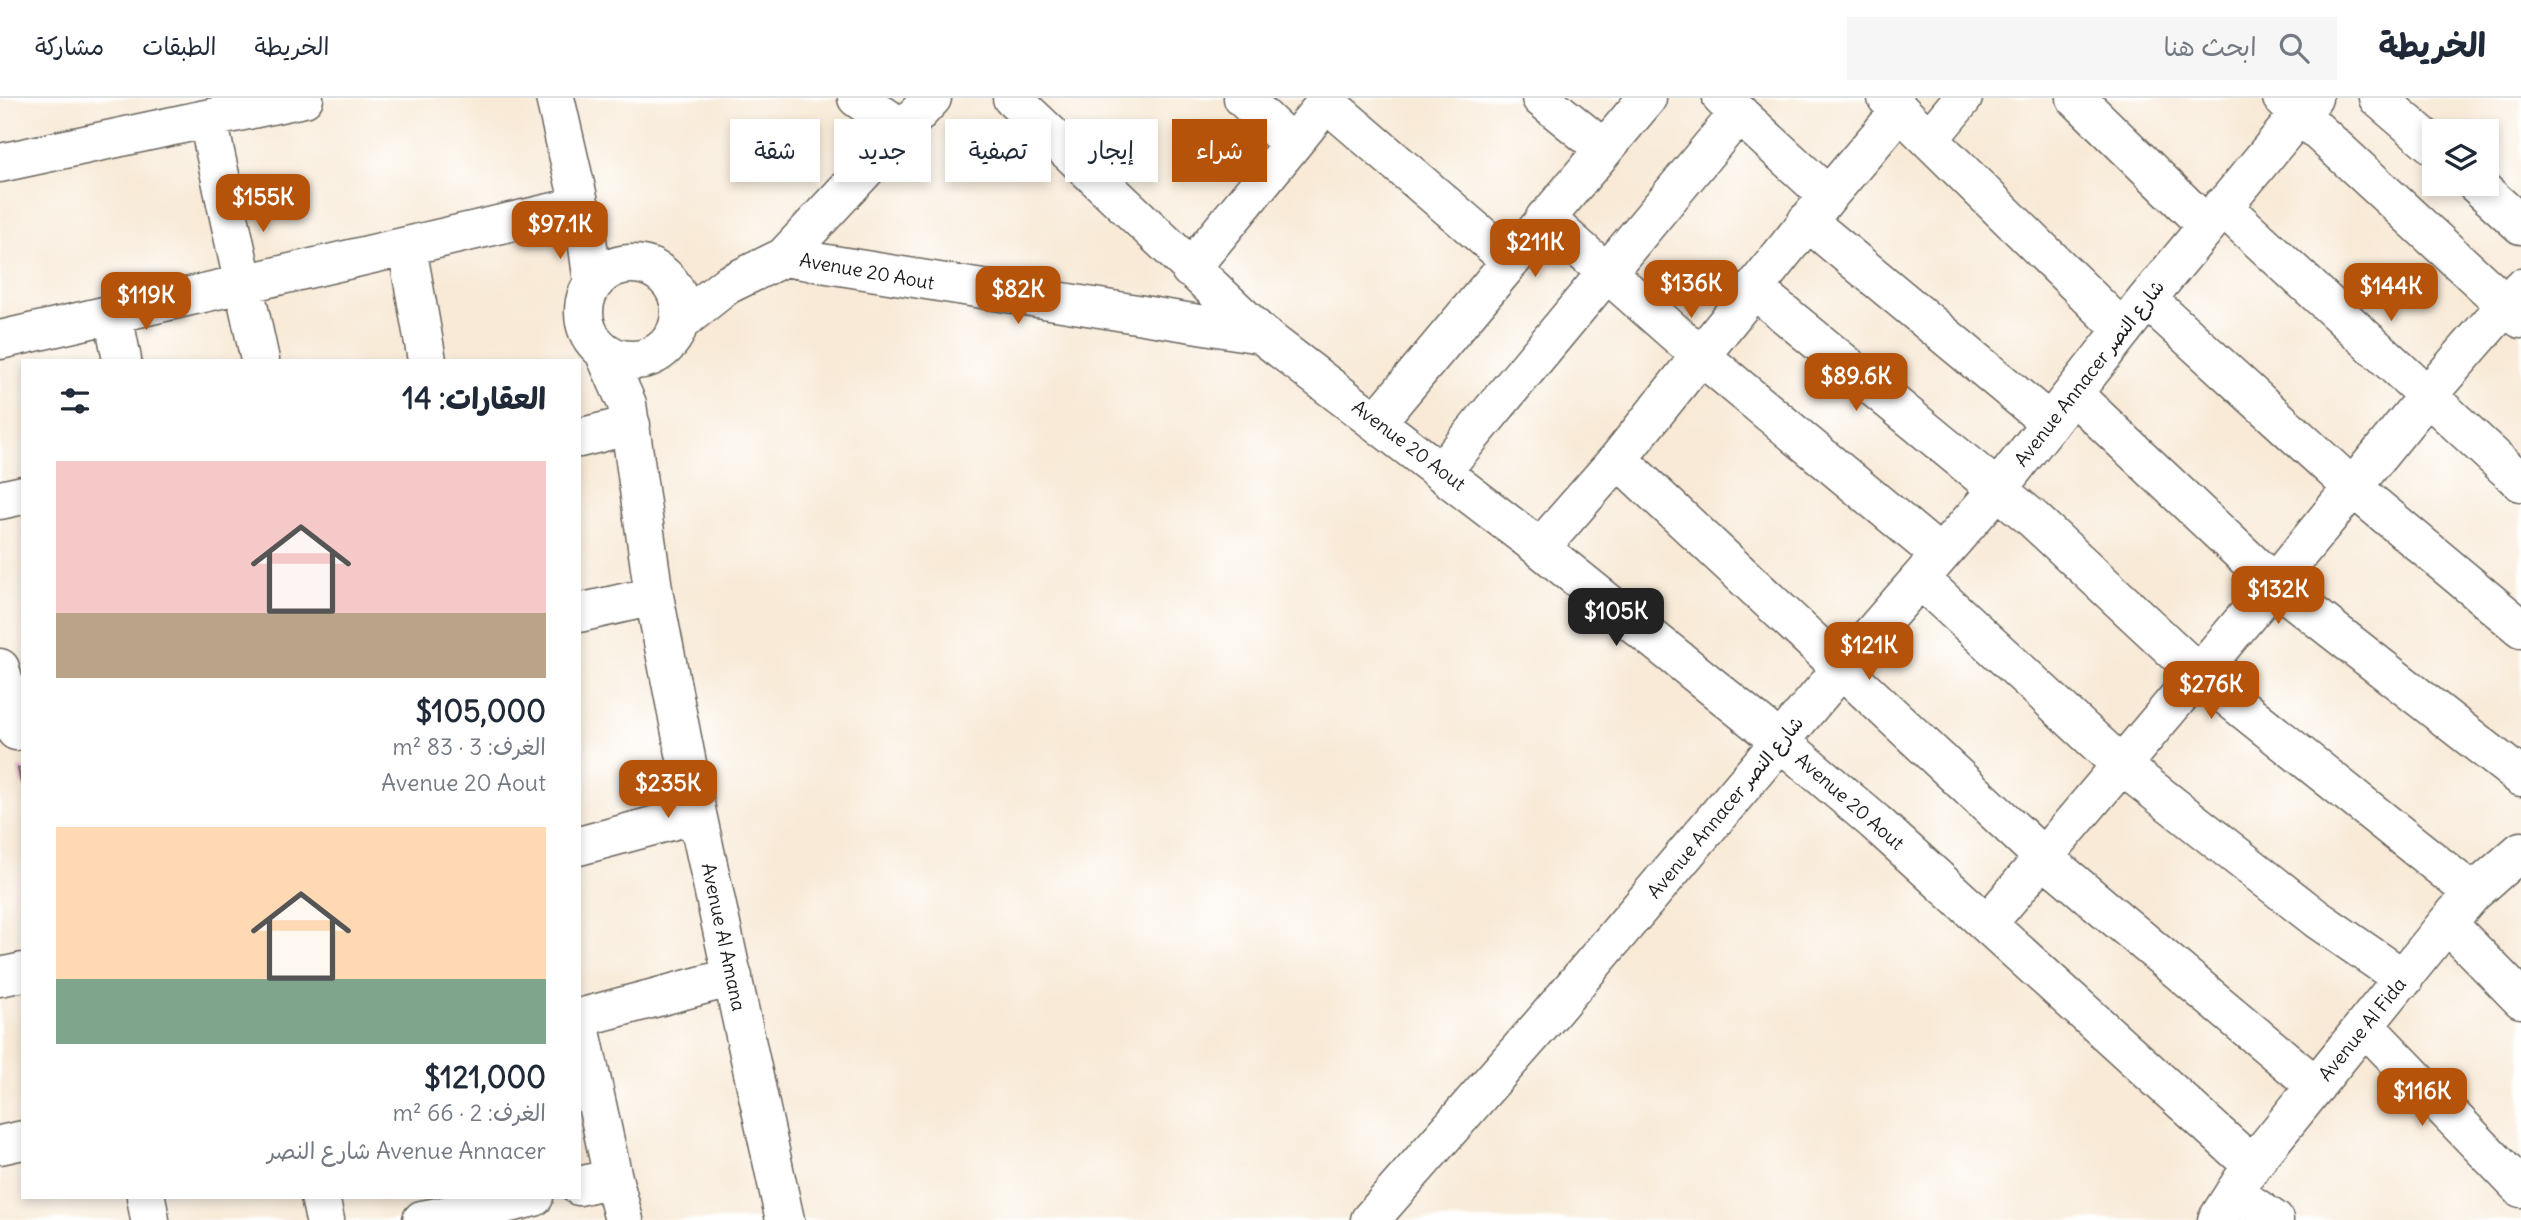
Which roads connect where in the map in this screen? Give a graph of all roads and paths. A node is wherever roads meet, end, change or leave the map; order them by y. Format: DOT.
graph roads {
  1 [pos="304,98"];
  2 [pos="555,98"];
  3 [pos="857,98"];
  4 [pos="932,98"];
  5 [pos="1012,98"];
  6 [pos="1243,98"];
  7 [pos="1541,98"];
  8 [pos="1647,98"];
  9 [pos="1963,98"];
  10 [pos="2076,98"];
  11 [pos="2378,98"];
  12 [pos="1328,100"];
  13 [pos="2298,104"];
  14 [pos="1894,105"];
  15 [pos="1730,106"];
  16 [pos="889,119"];
  17 [pos="913,119"];
  18 [pos="208,120"];
  19 [pos="2422,136"];
  20 [pos="1929,139"];
  21 [pos="1291,144"];
  22 [pos="1604,149"];
  23 [pos="0,163"];
  24 [pos="854,182"];
  25 [pos="2489,196"];
  26 [pos="1818,208"];
  27 [pos="2214,216"];
  28 [pos="1545,218"];
  29 [pos="583,219"];
  30 [pos="2521,225"];
  31 [pos="407,247"];
  32 [pos="784,257"];
  33 [pos="1511,261"];
  34 [pos="1190,269"];
  35 [pos="1609,271"];
  36 [pos="661,272"];
  37 [pos="608,274"];
  38 [pos="727,285"];
  39 [pos="244,286"];
  40 [pos="1754,289"];
  41 [pos="2147,299"];
  42 [pos="2516,304"];
  43 [pos="113,314"];
  44 [pos="2123,330"];
  45 [pos="1261,334"];
  46 [pos="668,338"];
  47 [pos="0,340"];
  48 [pos="604,352"];
  49 [pos="1701,356"];
  50 [pos="122,359"];
  51 [pos="260,359"];
  52 [pos="427,359"];
  53 [pos="2427,396"];
  54 [pos="2062,408"];
  55 [pos="629,415"];
  56 [pos="1377,421"];
  57 [pos="581,437"];
  58 [pos="1618,459"];
  59 [pos="1442,471"];
  60 [pos="2521,482"];
  61 [pos="2351,486"];
  62 [pos="1997,491"];
  63 [pos="21,495"];
  64 [pos="0,500"];
  65 [pos="1540,548"];
  66 [pos="1930,567"];
  67 [pos="2274,584"];
  68 [pos="654,596"];
  69 [pos="581,613"];
  70 [pos="2521,628"];
  71 [pos="1843,667"];
  72 [pos="0,668"];
  73 [pos="2199,674"];
  74 [pos="13,732"];
  75 [pos="1781,742"];
  76 [pos="2121,765"];
  77 [pos="2521,777"];
  78 [pos="697,814"];
  79 [pos="581,845"];
  80 [pos="2521,851"];
  81 [pos="2043,857"];
  82 [pos="2473,893"];
  83 [pos="1988,923"];
  84 [pos="2447,923"];
  85 [pos="21,972"];
  86 [pos="0,977"];
  87 [pos="733,977"];
  88 [pos="2404,979"];
  89 [pos="2521,999"];
  90 [pos="581,1019"];
  91 [pos="2365,1026"];
  92 [pos="581,1039"];
  93 [pos="2316,1086"];
  94 [pos="21,1140"];
  95 [pos="0,1145"];
  96 [pos="596,1182"];
  97 [pos="2521,1188"];
  98 [pos="2234,1192"];
  99 [pos="146,1199"];
  100 [pos="320,1199"];
  101 [pos="529,1199"];
  102 [pos="489,1214"];
  103 [pos="150,1220"];
  104 [pos="325,1220"];
  105 [pos="422,1220"];
  106 [pos="624,1220"];
  107 [pos="785,1220"];
  108 [pos="1370,1220"];
  109 [pos="2274,1220"];
  1 -- 18 [label="street"];
  2 -- 29 [label="street, Avenue Al Amana"];
  3 -- 16 [label="street"];
  4 -- 17 [label="street"];
  5 -- 34 [label="street, Avenue 20 Aout"];
  6 -- 21 [label="street"];
  7 -- 22 [label="street"];
  8 -- 22 [label="street"];
  9 -- 20 [label="street"];
  10 -- 27 [label="street"];
  11 -- 19 [label="street"];
  12 -- 21 [label="street"];
  12 -- 33 [label="street"];
  13 -- 27 [label="street, Avenue Annacer شارع النصر"];
  13 -- 42 [label="street"];
  14 -- 20 [label="street"];
  14 -- 26 [label="street"];
  15 -- 26 [label="street"];
  15 -- 35 [label="street"];
  18 -- 23 [label="street"];
  18 -- 39 [label="street"];
  20 -- 44 [label="street"];
  21 -- 34 [label="street"];
  22 -- 28 [label="street"];
  24 -- 32 [label="street"];
  25 -- 30 [label="street"];
  26 -- 40 [label="street"];
  26 -- 54 [label="street"];
  27 -- 41 [label="street, Avenue Annacer شارع النصر"];
  27 -- 53 [label="street"];
  28 -- 33 [label="street"];
  28 -- 35 [label="street"];
  29 -- 31 [label="street"];
  29 -- 37 [label="street, Avenue Al Amana"];
  31 -- 39 [label="street"];
  31 -- 52 [label="street"];
  32 -- 38 [label="street, Avenue 20 Aout"];
  32 -- 45 [label="street, Avenue 20 Aout"];
  33 -- 56 [label="street"];
  34 -- 45 [label="street, Avenue 20 Aout"];
  35 -- 49 [label="street"];
  35 -- 59 [label="street"];
  36 -- 37 [label="street"];
  36 -- 38 [label="street"];
  36 -- 46 [label="street"];
  37 -- 48 [label="street, Avenue Al Amana"];
  38 -- 46 [label="street, Avenue 20 Aout"];
  39 -- 43 [label="street"];
  39 -- 51 [label="street"];
  40 -- 49 [label="street"];
  40 -- 62 [label="street"];
  41 -- 44 [label="street, Avenue Annacer شارع النصر"];
  41 -- 61 [label="street"];
  42 -- 53 [label="street"];
  43 -- 47 [label="street"];
  43 -- 50 [label="street"];
  44 -- 54 [label="street, Avenue Annacer شارع النصر"];
  45 -- 56 [label="street, Avenue 20 Aout"];
  46 -- 48 [label="street"];
  46 -- 55 [label="street"];
  48 -- 55 [label="street, Avenue Al Amana"];
  49 -- 58 [label="street"];
  49 -- 66 [label="street"];
  53 -- 60 [label="street"];
  53 -- 61 [label="street"];
  54 -- 62 [label="street, Avenue Annacer شارع النصر"];
  54 -- 67 [label="street"];
  55 -- 57 [label="street"];
  55 -- 68 [label="street, Avenue Al Amana"];
  56 -- 59 [label="street, Avenue 20 Aout"];
  58 -- 65 [label="street"];
  58 -- 71 [label="street"];
  59 -- 65 [label="street, Avenue 20 Aout"];
  61 -- 67 [label="street"];
  61 -- 70 [label="street"];
  62 -- 66 [label="street, Avenue Annacer شارع النصر"];
  62 -- 73 [label="street"];
  63 -- 64 [label="street"];
  65 -- 75 [label="street, Avenue 20 Aout"];
  66 -- 71 [label="street, Avenue Annacer شارع النصر"];
  66 -- 76 [label="street"];
  67 -- 73 [label="street"];
  67 -- 77 [label="street"];
  68 -- 69 [label="street"];
  68 -- 78 [label="street, Avenue Al Amana"];
  71 -- 75 [label="street, Avenue Annacer شارع النصر"];
  71 -- 81 [label="street"];
  72 -- 74 [label="street"];
  73 -- 76 [label="street"];
  73 -- 82 [label="street"];
  75 -- 83 [label="street, Avenue 20 Aout"];
  75 -- 108 [label="street, Avenue Annacer شارع النصر"];
  76 -- 81 [label="street"];
  76 -- 88 [label="street"];
  78 -- 79 [label="street"];
  78 -- 87 [label="street, Avenue Al Amana"];
  80 -- 82 [label="street, Avenue Al Fida"];
  81 -- 83 [label="street"];
  81 -- 93 [label="street"];
  82 -- 84 [label="street, Avenue Al Fida"];
  83 -- 98 [label="street, Avenue 20 Aout"];
  84 -- 88 [label="street, Avenue Al Fida"];
  84 -- 89 [label="street"];
  85 -- 86 [label="street"];
  87 -- 90 [label="street"];
  87 -- 107 [label="street, Avenue Al Amana"];
  88 -- 91 [label="street, Avenue Al Fida"];
  91 -- 93 [label="street, Avenue Al Fida"];
  91 -- 97 [label="street"];
  92 -- 96 [label="street"];
  93 -- 98 [label="street, Avenue Al Fida"];
  94 -- 95 [label="street"];
  96 -- 106 [label="street"];
  98 -- 109 [label="street, Avenue 20 Aout"];
  99 -- 103 [label="street"];
  100 -- 104 [label="street"];
  101 -- 102 [label="street"];
  102 -- 105 [label="street"];
}
